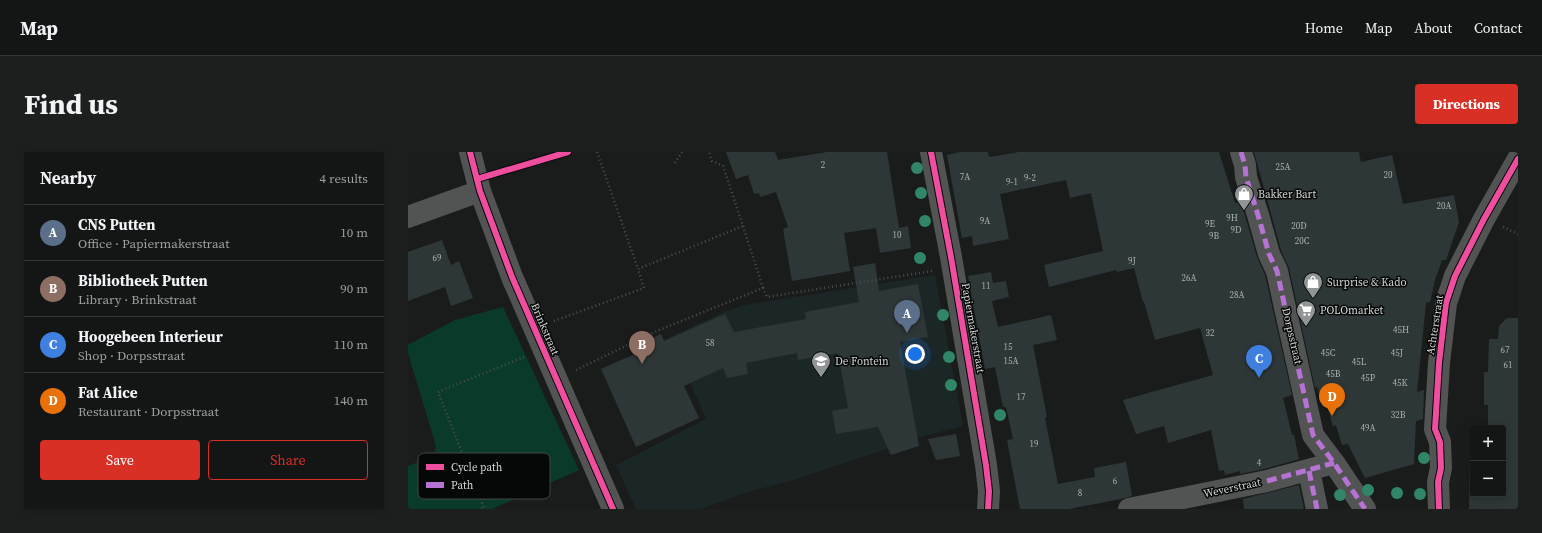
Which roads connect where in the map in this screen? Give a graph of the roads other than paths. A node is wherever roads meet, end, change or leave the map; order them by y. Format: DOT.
graph roads {
  1 [pos="470,152"];
  2 [pos="931,152"];
  3 [pos="1241,152"];
  4 [pos="1518,159"];
  5 [pos="480,192"];
  6 [pos="408,217"];
  7 [pos="1334,463"];
  8 [pos="1309,471"];
  9 [pos="613,509"];
  10 [pos="988,509"];
  11 [pos="1129,509"];
  12 [pos="1316,509"];
  13 [pos="1365,509"];
  14 [pos="1439,509"];
  1 -- 5 [label="street, Brinkstraat"];
  2 -- 10 [label="street, Papiermakerstraat"];
  3 -- 7 [label="street, Dorpsstraat"];
  4 -- 14 [label="street, Achterstraat"];
  5 -- 6 [label="street"];
  5 -- 9 [label="street, Brinkstraat"];
  7 -- 8 [label="street, Weverstraat"];
  7 -- 13 [label="street, Dorpsstraat"];
  8 -- 11 [label="street, Weverstraat"];
  8 -- 12 [label="street"];
}
